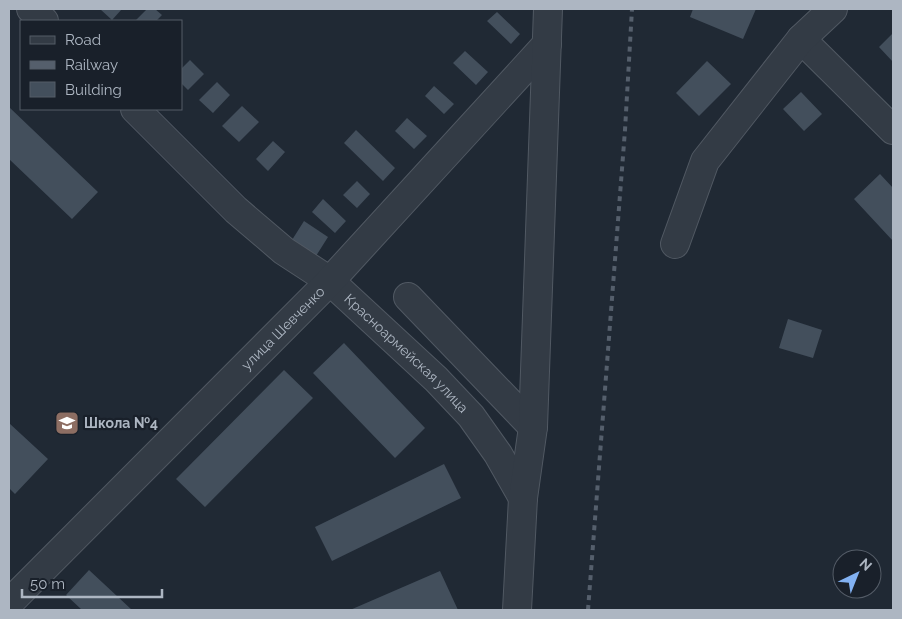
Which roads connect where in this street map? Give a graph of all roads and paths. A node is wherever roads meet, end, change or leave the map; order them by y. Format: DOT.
graph roads {
  1 [pos="31,9"];
  2 [pos="548,9"];
  3 [pos="833,9"];
  4 [pos="43,20"];
  5 [pos="801,39"];
  6 [pos="547,44"];
  7 [pos="136,110"];
  8 [pos="893,130"];
  9 [pos="675,244"];
  10 [pos="330,281"];
  11 [pos="408,297"];
  12 [pos="533,427"];
  13 [pos="523,498"];
  14 [pos="9,603"];
  15 [pos="517,610"];
  1 -- 4 [label="street"];
  2 -- 6 [label="street"];
  3 -- 5 [label="street"];
  5 -- 8 [label="street"];
  5 -- 9 [label="street"];
  6 -- 10 [label="street, улица Шевченко"];
  6 -- 12 [label="street"];
  7 -- 10 [label="street, Красноармейская улица"];
  10 -- 13 [label="street, Красноармейская улица"];
  10 -- 14 [label="street, улица Шевченко"];
  11 -- 12 [label="street"];
  12 -- 13 [label="street"];
  13 -- 15 [label="street"];
}
